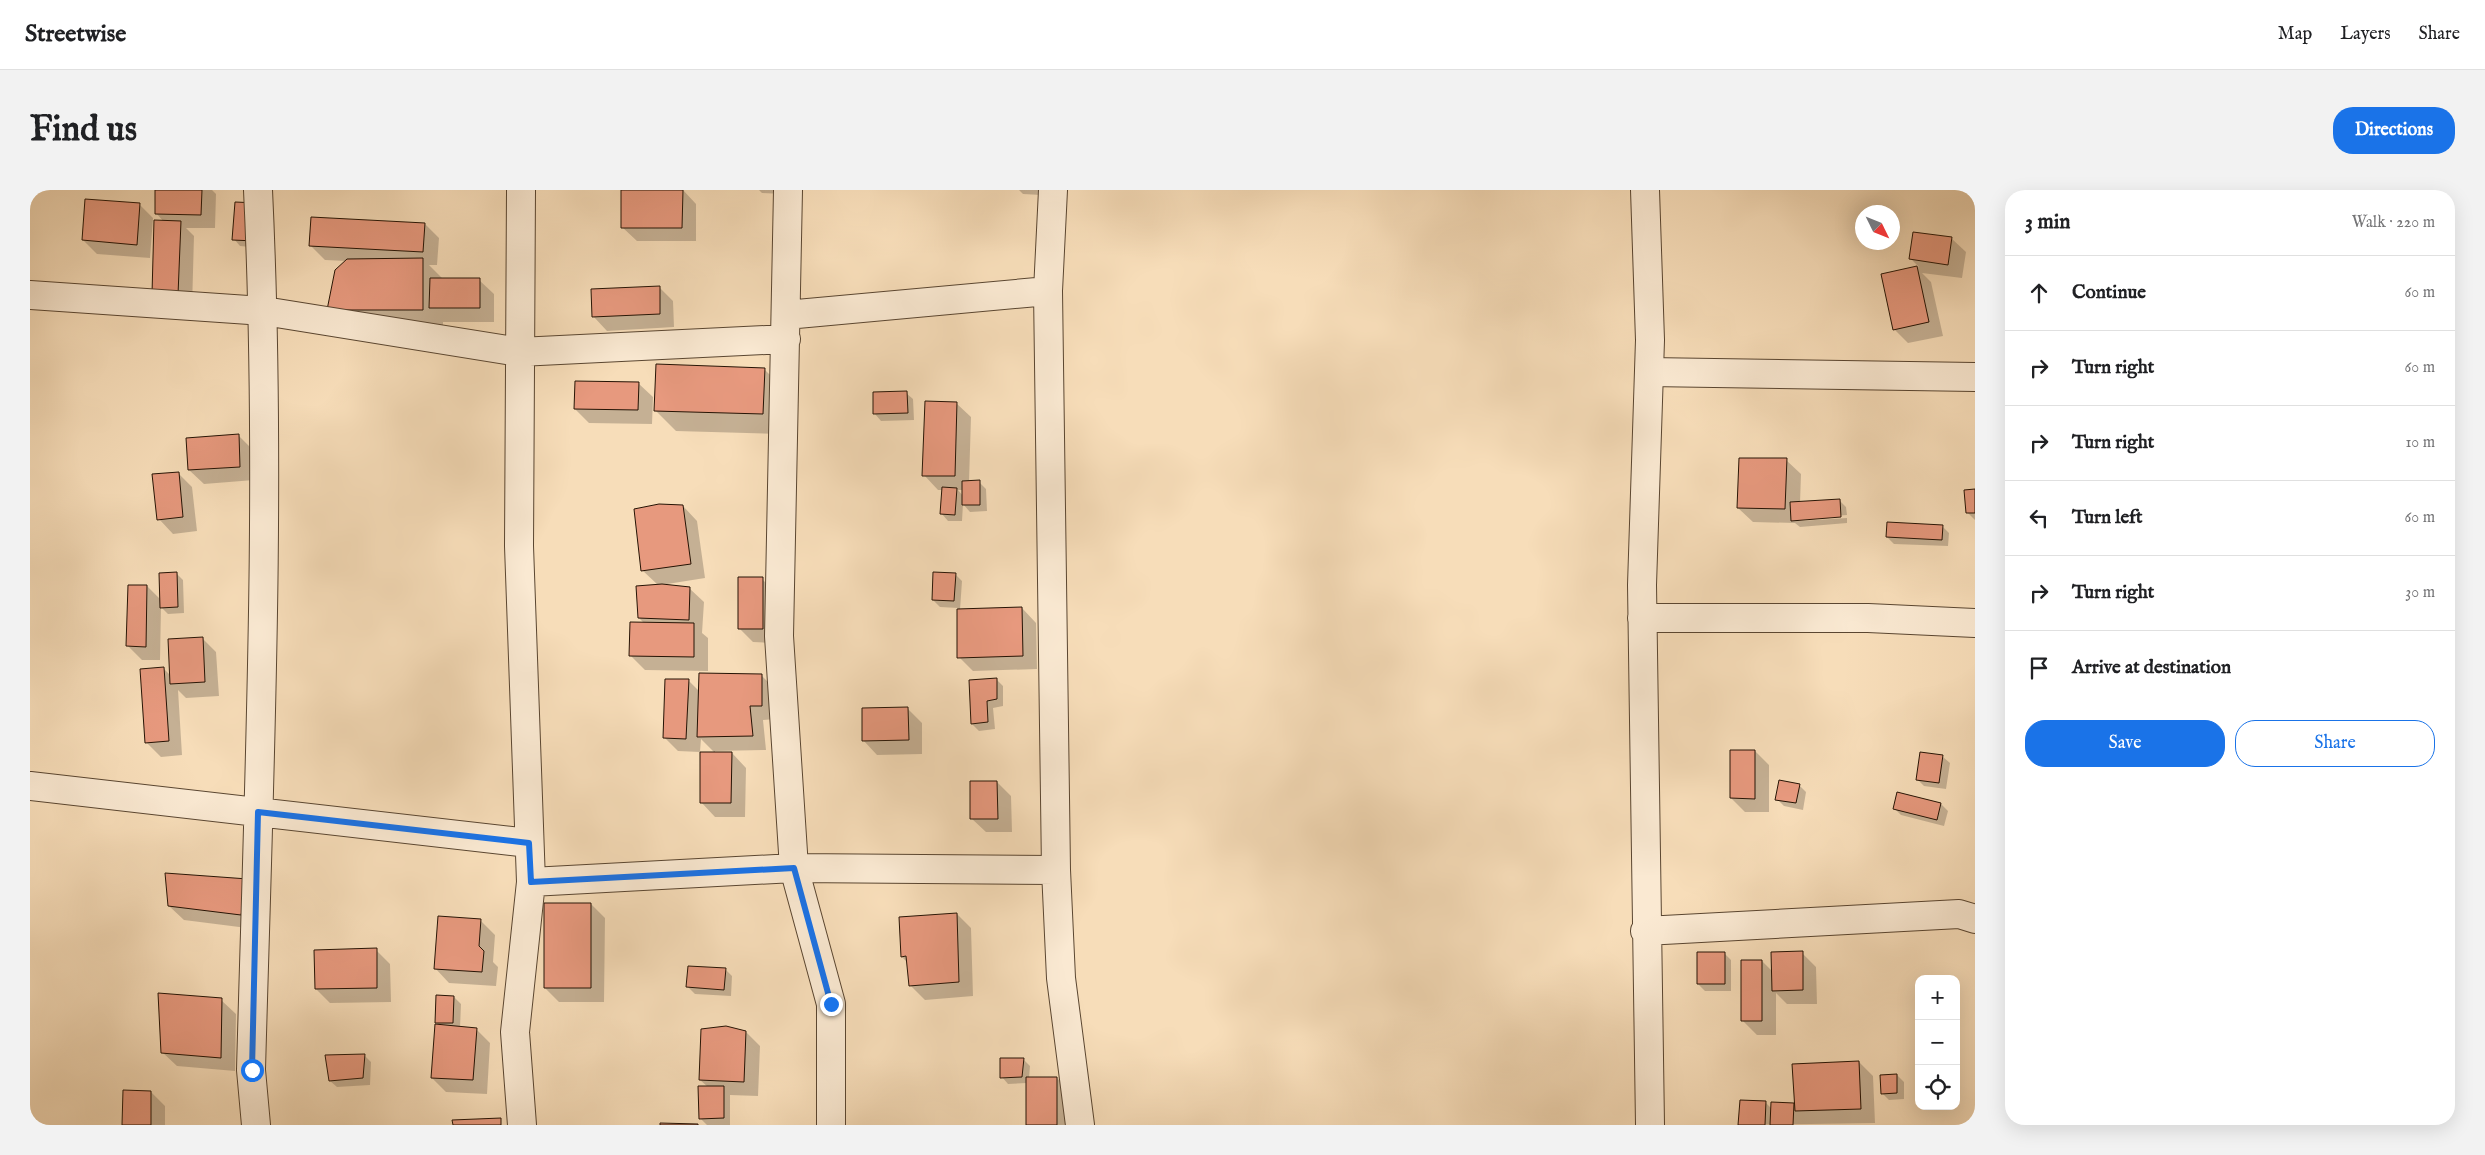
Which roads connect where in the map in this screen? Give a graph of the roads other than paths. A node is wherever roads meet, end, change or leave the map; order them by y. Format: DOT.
graph roads {
  1 [pos="258,190"];
  2 [pos="521,190"];
  3 [pos="788,190"];
  4 [pos="1053,190"];
  5 [pos="1645,190"];
  6 [pos="1048,292"];
  7 [pos="30,296"];
  8 [pos="264,311"];
  9 [pos="786,327"];
  10 [pos="519,352"];
  11 [pos="1649,372"];
  12 [pos="1975,377"];
  13 [pos="1642,618"];
  14 [pos="1975,623"];
  15 [pos="30,786"];
  16 [pos="258,812"];
  17 [pos="529,843"];
  18 [pos="794,868"];
  19 [pos="1056,870"];
  20 [pos="531,882"];
  21 [pos="1975,919"];
  22 [pos="1645,931"];
  23 [pos="256,1125"];
  24 [pos="522,1125"];
  25 [pos="831,1125"];
  26 [pos="1080,1125"];
  27 [pos="1650,1125"];
  1 -- 8 [label="street"];
  2 -- 10 [label="street"];
  3 -- 9 [label="street"];
  4 -- 6 [label="street"];
  5 -- 11 [label="street"];
  6 -- 9 [label="street"];
  6 -- 19 [label="street"];
  7 -- 8 [label="street"];
  8 -- 10 [label="street"];
  8 -- 16 [label="street"];
  9 -- 10 [label="street"];
  9 -- 18 [label="street"];
  10 -- 17 [label="street"];
  11 -- 12 [label="street"];
  11 -- 13 [label="street"];
  13 -- 14 [label="street"];
  13 -- 22 [label="street"];
  15 -- 16 [label="street"];
  16 -- 17 [label="street"];
  16 -- 23 [label="street"];
  17 -- 20 [label="street"];
  18 -- 19 [label="street"];
  18 -- 20 [label="street"];
  18 -- 25 [label="street"];
  19 -- 26 [label="street"];
  20 -- 24 [label="street"];
  21 -- 22 [label="street"];
  22 -- 27 [label="street"];
}
